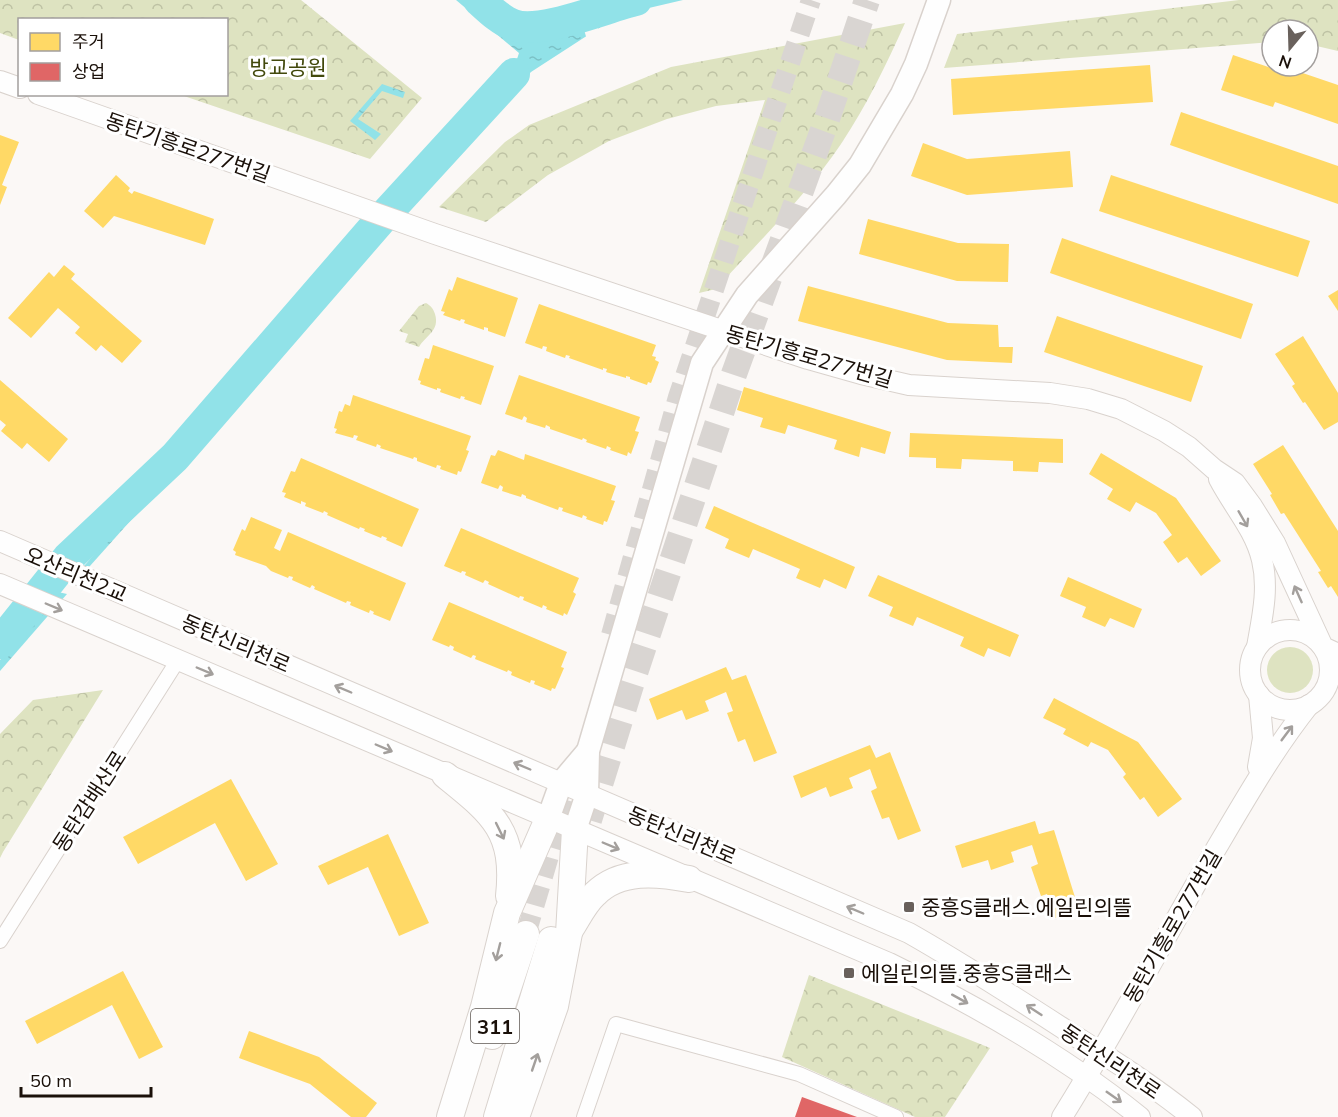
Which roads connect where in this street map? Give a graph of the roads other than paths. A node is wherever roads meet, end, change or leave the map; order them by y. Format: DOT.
graph roads {
  1 [pos="939,2"];
  2 [pos="0,81"];
  3 [pos="18,87"];
  4 [pos="44,96"];
  5 [pos="723,331"];
  6 [pos="1214,468"];
  7 [pos="3,543"];
  8 [pos="0,584"];
  9 [pos="146,604"];
  10 [pos="132,640"];
  11 [pos="1257,647"];
  12 [pos="1330,650"];
  13 [pos="178,660"];
  14 [pos="1259,695"];
  15 [pos="1322,698"];
  16 [pos="588,751"];
  17 [pos="445,775"];
  18 [pos="561,783"];
  19 [pos="587,794"];
  20 [pos="1245,800"];
  21 [pos="548,819"];
  22 [pos="575,830"];
  23 [pos="689,879"];
  24 [pos="507,913"];
  25 [pos="526,934"];
  26 [pos="560,936"];
  27 [pos="0,941"];
  28 [pos="1101,1052"];
  29 [pos="1087,1078"];
  30 [pos="450,1117"];
  31 [pos="465,1117"];
  32 [pos="497,1117"];
  33 [pos="516,1117"];
  34 [pos="584,1117"];
  35 [pos="896,1117"];
  36 [pos="1062,1117"];
  37 [pos="1140,1117"];
  38 [pos="1192,1117"];
  1 -- 5 [label="main road"];
  2 -- 3 [label="street"];
  4 -- 5 [label="street, 동탄기흥로277번길"];
  5 -- 6 [label="street, 동탄기흥로277번길"];
  5 -- 16 [label="main road"];
  6 -- 11 [label="street, 동탄기흥로277번길, one-way"];
  12 -- 6 [label="street, 동탄기흥로277번길, one-way"];
  7 -- 9 [label="street, 오산리천2교"];
  8 -- 10 [label="street, 오산리천2교, one-way"];
  18 -- 9 [label="street, 동탄신리천로, one-way"];
  10 -- 13 [label="street, 동탄신리천로"];
  11 -- 12 [label="street"];
  11 -- 14 [label="street, 동탄기흥로277번길"];
  12 -- 15 [label="street, 동탄기흥로277번길"];
  13 -- 17 [label="street, 동탄신리천로, one-way"];
  13 -- 27 [label="street, 동탄감배산로"];
  14 -- 15 [label="street"];
  14 -- 20 [label="street, 동탄기흥로277번길"];
  20 -- 15 [label="street, 동탄기흥로277번길, one-way"];
  16 -- 18 [label="main road"];
  16 -- 19 [label="main road"];
  17 -- 21 [label="street, 동탄신리천로"];
  17 -- 24 [label="highway, one-way"];
  18 -- 19 [label="street, 동탄신리천로"];
  18 -- 21 [label="main road"];
  19 -- 22 [label="main road"];
  28 -- 19 [label="street, 동탄신리천로, one-way"];
  20 -- 28 [label="street, 동탄기흥로277번길"];
  21 -- 22 [label="street, 동탄신리천로"];
  21 -- 24 [label="highway"];
  22 -- 23 [label="street, 동탄신리천로, one-way"];
  22 -- 26 [label="highway"];
  23 -- 26 [label="highway"];
  23 -- 29 [label="street, 동탄신리천로, one-way"];
  24 -- 30 [label="highway, one-way"];
  25 -- 31 [label="highway, 311"];
  26 -- 32 [label="highway, 311"];
  33 -- 26 [label="highway, one-way"];
  28 -- 29 [label="street, 동탄기흥로277번길"];
  28 -- 38 [label="street, 동탄신리천로"];
  29 -- 36 [label="street, 동탄기흥로277번길"];
  29 -- 37 [label="street, 동탄신리천로, one-way"];
  34 -- 35 [label="street"];
}
